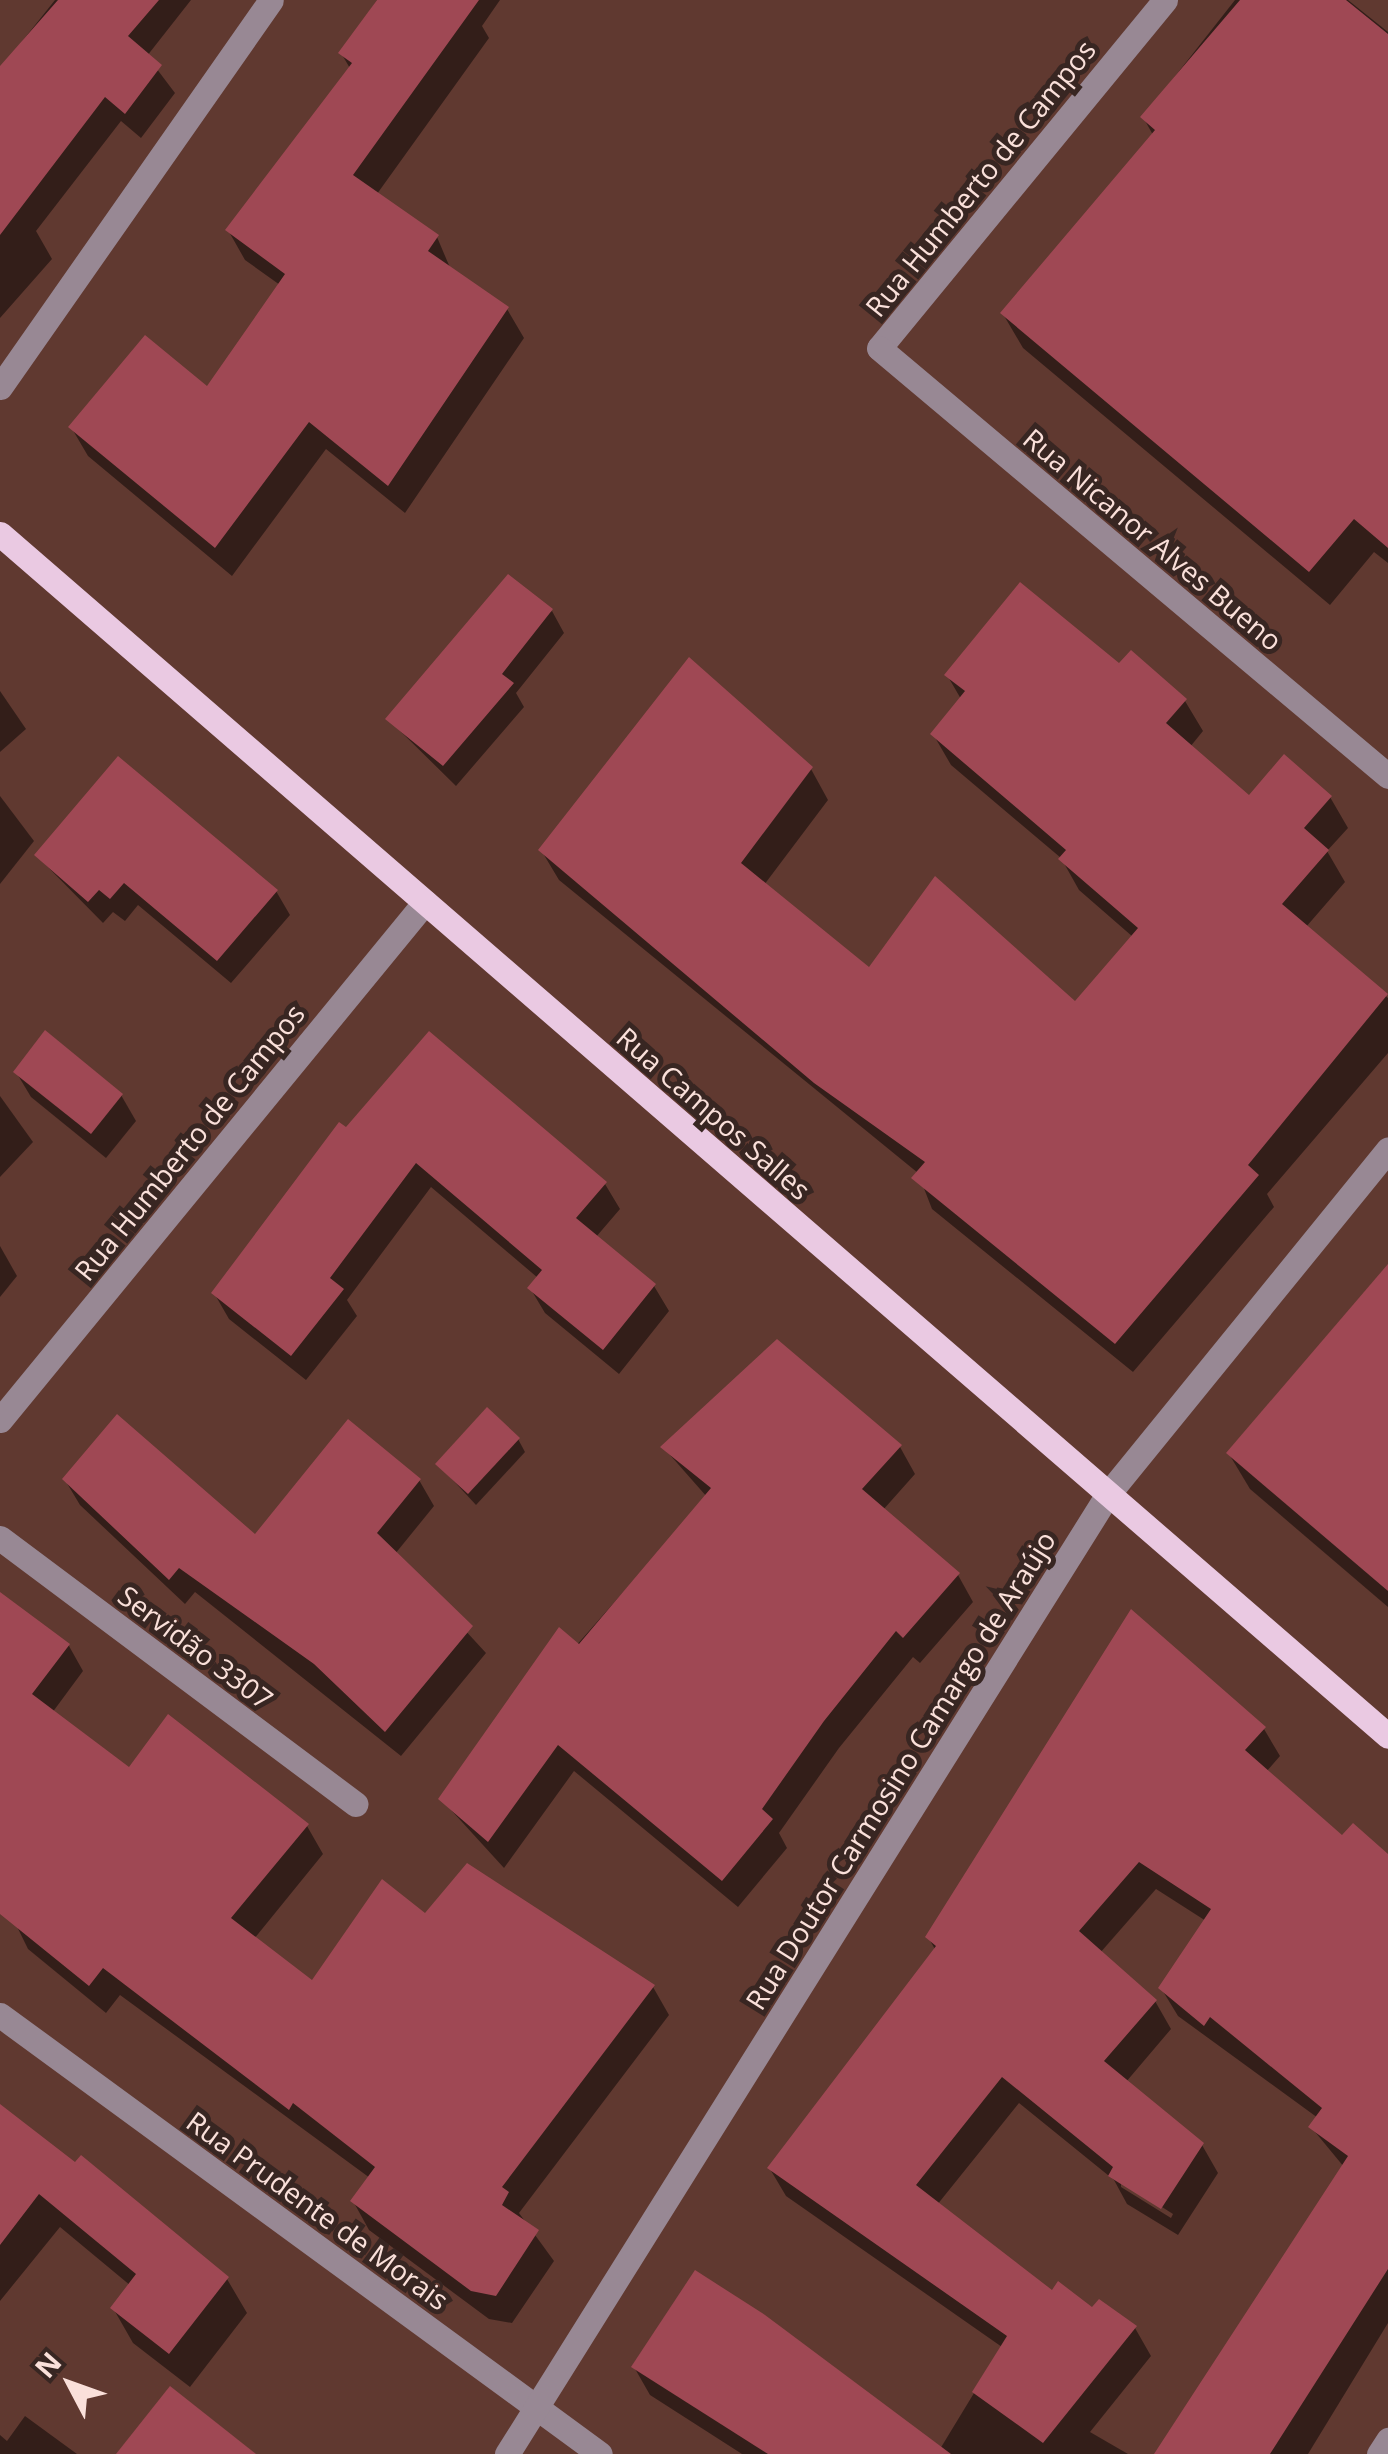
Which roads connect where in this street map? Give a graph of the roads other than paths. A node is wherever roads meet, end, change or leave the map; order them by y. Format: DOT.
graph roads {
  1 [pos="271,0"];
  2 [pos="1164,0"];
  3 [pos="879,348"];
  4 [pos="0,388"];
  5 [pos="0,534"];
  6 [pos="1388,776"];
  7 [pos="425,902"];
  8 [pos="1388,1149"];
  9 [pos="0,1420"];
  10 [pos="1108,1494"];
  11 [pos="0,1538"];
  12 [pos="1388,1736"];
  13 [pos="355,1804"];
  14 [pos="0,2015"];
  15 [pos="536,2407"];
  16 [pos="1388,2440"];
  17 [pos="507,2454"];
  18 [pos="600,2454"];
  19 [pos="1379,2454"];
  1 -- 4 [label="street"];
  2 -- 3 [label="street, Rua Humberto de Campos"];
  3 -- 6 [label="street, Rua Nicanor Alves Bueno"];
  5 -- 7 [label="main road, Rua Campos Salles"];
  7 -- 9 [label="street, Rua Humberto de Campos"];
  7 -- 10 [label="main road, Rua Campos Salles"];
  8 -- 10 [label="street, Rua Doutor Carmosino Camargo de Araújo"];
  10 -- 12 [label="main road, Rua Campos Salles"];
  10 -- 15 [label="street, Rua Doutor Carmosino Camargo de Araújo"];
  11 -- 13 [label="street, Servidão 3307"];
  14 -- 15 [label="street, Rua Prudente de Morais"];
  15 -- 17 [label="street, Rua Doutor Carmosino Camargo de Araújo"];
  15 -- 18 [label="street, Rua Prudente de Morais"];
  16 -- 19 [label="street"];
}
